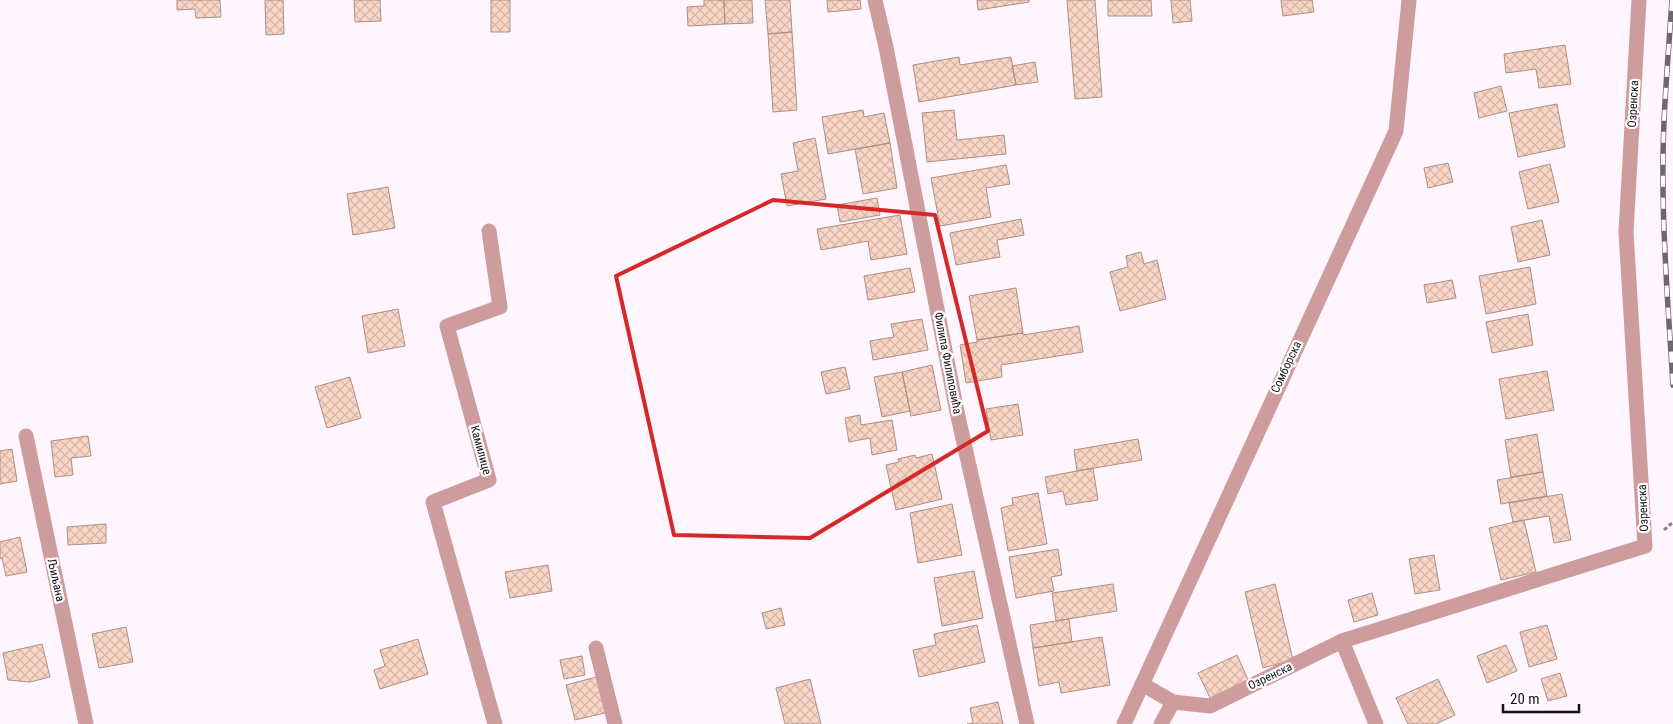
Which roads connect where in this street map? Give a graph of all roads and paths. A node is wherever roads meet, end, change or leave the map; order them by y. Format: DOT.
graph roads {
  1 [pos="875,0"];
  2 [pos="1409,0"];
  3 [pos="1639,0"];
  4 [pos="489,231"];
  5 [pos="26,436"];
  6 [pos="1342,642"];
  7 [pos="596,648"];
  8 [pos="1142,684"];
  9 [pos="1173,702"];
  10 [pos="86,724"];
  11 [pos="495,724"];
  12 [pos="616,724"];
  13 [pos="1027,724"];
  14 [pos="1124,724"];
  15 [pos="1161,724"];
  16 [pos="1376,724"];
  1 -- 13 [label="street, Филипа Филиповића"];
  2 -- 8 [label="street, Сомборска"];
  3 -- 6 [label="street, Озренска"];
  4 -- 11 [label="street, Камилице"];
  5 -- 10 [label="street, Љиљана"];
  6 -- 9 [label="street, Озренска"];
  6 -- 16 [label="street"];
  7 -- 12 [label="street"];
  8 -- 9 [label="street, Озренска"];
  8 -- 14 [label="street, Сомборска"];
  9 -- 15 [label="street"];
}
